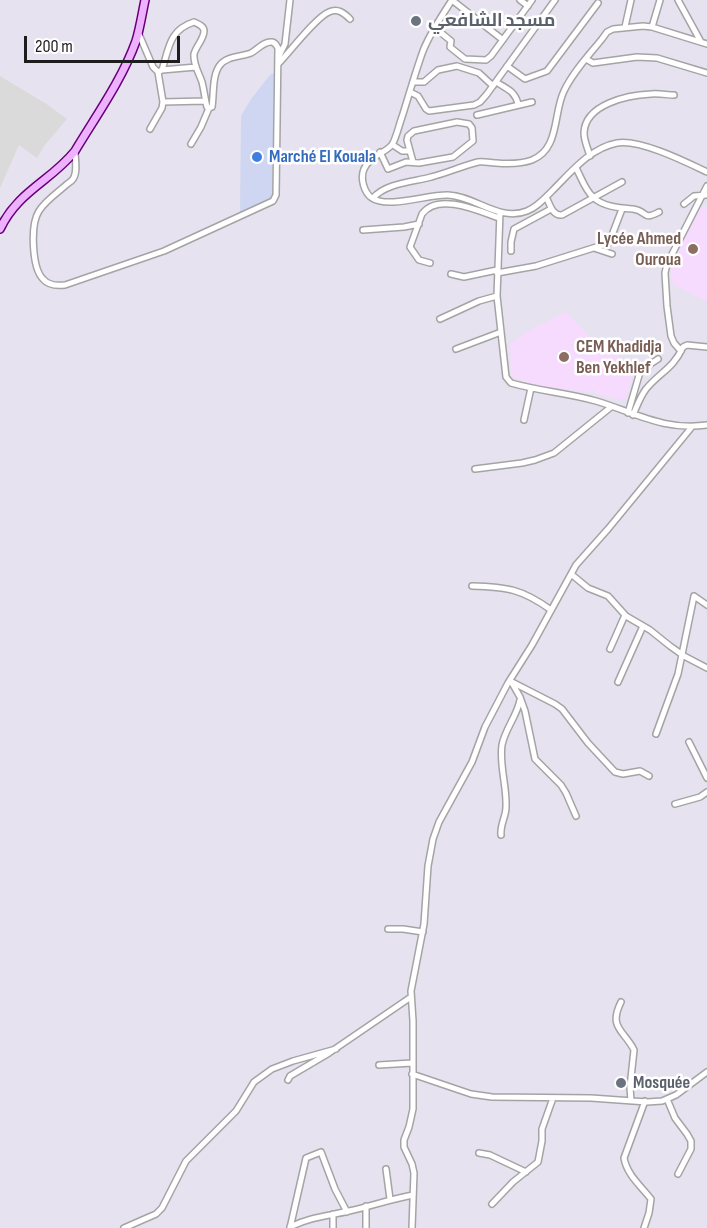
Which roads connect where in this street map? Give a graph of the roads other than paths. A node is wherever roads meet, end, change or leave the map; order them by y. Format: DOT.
graph roads {
  1 [pos="145,0"];
  2 [pos="290,0"];
  3 [pos="452,0"];
  4 [pos="520,0"];
  5 [pos="532,0"];
  6 [pos="555,0"];
  7 [pos="631,0"];
  8 [pos="660,0"];
  9 [pos="678,0"];
  10 [pos="598,3"];
  11 [pos="528,6"];
  12 [pos="350,19"];
  13 [pos="434,27"];
  14 [pos="625,27"];
  15 [pos="652,27"];
  16 [pos="138,32"];
  17 [pos="503,39"];
  18 [pos="704,43"];
  19 [pos="278,57"];
  20 [pos="586,59"];
  21 [pos="278,64"];
  22 [pos="507,66"];
  23 [pos="196,67"];
  24 [pos="160,71"];
  25 [pos="707,73"];
  26 [pos="413,82"];
  27 [pos="494,84"];
  28 [pos="410,92"];
  29 [pos="674,95"];
  30 [pos="205,101"];
  31 [pos="163,102"];
  32 [pos="532,102"];
  33 [pos="518,104"];
  34 [pos="209,108"];
  35 [pos="477,115"];
  36 [pos="150,129"];
  37 [pos="191,144"];
  38 [pos="393,145"];
  39 [pos="75,151"];
  40 [pos="410,151"];
  41 [pos="380,152"];
  42 [pos="590,156"];
  43 [pos="413,162"];
  44 [pos="576,168"];
  45 [pos="707,172"];
  46 [pos="622,182"];
  47 [pos="707,186"];
  48 [pos="705,195"];
  49 [pos="546,197"];
  50 [pos="372,198"];
  51 [pos="593,198"];
  52 [pos="684,204"];
  53 [pos="551,209"];
  54 [pos="622,209"];
  55 [pos="659,212"];
  56 [pos="500,215"];
  57 [pos="419,224"];
  58 [pos="0,229"];
  59 [pos="363,230"];
  60 [pos="594,248"];
  61 [pos="511,251"];
  62 [pos="612,254"];
  63 [pos="430,263"];
  64 [pos="497,272"];
  65 [pos="452,274"];
  66 [pos="497,296"];
  67 [pos="440,319"];
  68 [pos="501,332"];
  69 [pos="707,347"];
  70 [pos="456,349"];
  71 [pos="681,351"];
  72 [pos="658,359"];
  73 [pos="531,388"];
  74 [pos="611,407"];
  75 [pos="630,414"];
  76 [pos="524,420"];
  77 [pos="707,426"];
  78 [pos="691,428"];
  79 [pos="475,469"];
  80 [pos="571,574"];
  81 [pos="472,586"];
  82 [pos="707,605"];
  83 [pos="551,610"];
  84 [pos="625,615"];
  85 [pos="643,626"];
  86 [pos="610,649"];
  87 [pos="681,654"];
  88 [pos="707,668"];
  89 [pos="510,681"];
  90 [pos="618,682"];
  91 [pos="520,697"];
  92 [pos="656,734"];
  93 [pos="688,742"];
  94 [pos="649,776"];
  95 [pos="707,778"];
  96 [pos="707,792"];
  97 [pos="675,804"];
  98 [pos="576,816"];
  99 [pos="501,835"];
  100 [pos="388,929"];
  101 [pos="423,932"];
  102 [pos="411,997"];
  103 [pos="621,1002"];
  104 [pos="336,1049"];
  105 [pos="412,1063"];
  106 [pos="379,1065"];
  107 [pos="707,1072"];
  108 [pos="412,1074"];
  109 [pos="288,1080"];
  110 [pos="553,1098"];
  111 [pos="667,1099"];
  112 [pos="632,1101"];
  113 [pos="645,1101"];
  114 [pos="479,1153"];
  115 [pos="386,1169"];
  116 [pos="526,1172"];
  117 [pos="678,1174"];
  118 [pos="413,1194"];
  119 [pos="390,1199"];
  120 [pos="492,1204"];
  121 [pos="366,1206"];
  122 [pos="347,1212"];
  123 [pos="333,1214"];
  124 [pos="124,1228"];
  125 [pos="290,1228"];
  126 [pos="333,1228"];
  127 [pos="366,1228"];
  128 [pos="412,1228"];
  129 [pos="644,1228"];
  1 -- 16 [label="main road"];
  2 -- 19 [label="street"];
  3 -- 13 [label="street"];
  3 -- 17 [label="street"];
  4 -- 11 [label="street"];
  5 -- 11 [label="street"];
  6 -- 22 [label="street"];
  7 -- 14 [label="street"];
  8 -- 15 [label="street"];
  9 -- 18 [label="street"];
  10 -- 22 [label="street"];
  11 -- 17 [label="street"];
  12 -- 21 [label="street"];
  13 -- 17 [label="street"];
  13 -- 26 [label="street"];
  14 -- 15 [label="street"];
  14 -- 20 [label="street"];
  15 -- 18 [label="street"];
  16 -- 24 [label="street"];
  16 -- 39 [label="main road"];
  19 -- 21 [label="street"];
  19 -- 34 [label="street"];
  20 -- 25 [label="street"];
  20 -- 50 [label="street"];
  21 -- 39 [label="street"];
  22 -- 27 [label="street"];
  23 -- 24 [label="street"];
  23 -- 24 [label="street"];
  23 -- 30 [label="street"];
  24 -- 31 [label="street"];
  26 -- 27 [label="street"];
  26 -- 28 [label="street"];
  27 -- 28 [label="street"];
  27 -- 33 [label="street"];
  28 -- 38 [label="street"];
  29 -- 42 [label="street"];
  30 -- 31 [label="street"];
  30 -- 34 [label="street"];
  31 -- 36 [label="street"];
  32 -- 33 [label="street"];
  33 -- 35 [label="street"];
  34 -- 37 [label="street"];
  38 -- 40 [label="street"];
  38 -- 41 [label="street"];
  39 -- 58 [label="main road"];
  40 -- 43 [label="street"];
  40 -- 43 [label="street"];
  41 -- 43 [label="street"];
  41 -- 50 [label="street"];
  42 -- 44 [label="street"];
  42 -- 45 [label="street"];
  44 -- 49 [label="street"];
  44 -- 51 [label="street"];
  46 -- 51 [label="street"];
  47 -- 48 [label="street"];
  48 -- 52 [label="street"];
  48 -- 71 [label="street"];
  49 -- 53 [label="street"];
  49 -- 56 [label="street"];
  50 -- 56 [label="street"];
  51 -- 53 [label="street"];
  51 -- 54 [label="street"];
  53 -- 61 [label="street"];
  54 -- 55 [label="street"];
  54 -- 60 [label="street"];
  56 -- 57 [label="street"];
  56 -- 64 [label="street"];
  57 -- 59 [label="street"];
  57 -- 63 [label="street"];
  60 -- 62 [label="street"];
  60 -- 64 [label="street"];
  64 -- 65 [label="street"];
  64 -- 66 [label="street"];
  66 -- 67 [label="street"];
  66 -- 68 [label="street"];
  68 -- 70 [label="street"];
  68 -- 73 [label="street"];
  69 -- 71 [label="street"];
  71 -- 75 [label="street"];
  72 -- 75 [label="street"];
  73 -- 74 [label="street"];
  73 -- 76 [label="street"];
  74 -- 75 [label="street"];
  74 -- 79 [label="street"];
  75 -- 78 [label="street"];
  77 -- 78 [label="street"];
  78 -- 80 [label="street"];
  80 -- 83 [label="street"];
  80 -- 84 [label="street"];
  81 -- 83 [label="street"];
  82 -- 87 [label="street"];
  83 -- 89 [label="street"];
  84 -- 85 [label="street"];
  84 -- 86 [label="street"];
  85 -- 87 [label="street"];
  85 -- 90 [label="street"];
  87 -- 88 [label="street"];
  87 -- 92 [label="street"];
  89 -- 91 [label="street"];
  89 -- 94 [label="street"];
  89 -- 101 [label="street"];
  91 -- 98 [label="street"];
  91 -- 99 [label="street"];
  93 -- 95 [label="street"];
  96 -- 97 [label="street"];
  100 -- 101 [label="street"];
  101 -- 102 [label="street"];
  102 -- 104 [label="street"];
  102 -- 105 [label="street"];
  103 -- 112 [label="street"];
  104 -- 109 [label="street"];
  104 -- 124 [label="street"];
  105 -- 106 [label="street"];
  105 -- 108 [label="street"];
  107 -- 111 [label="street"];
  108 -- 110 [label="street"];
  108 -- 118 [label="street"];
  110 -- 112 [label="street"];
  110 -- 116 [label="street"];
  111 -- 113 [label="street"];
  111 -- 117 [label="street"];
  112 -- 113 [label="street"];
  113 -- 129 [label="street"];
  114 -- 116 [label="street"];
  115 -- 119 [label="street"];
  116 -- 120 [label="street"];
  118 -- 119 [label="street"];
  118 -- 128 [label="street"];
  119 -- 121 [label="street"];
  121 -- 122 [label="street"];
  121 -- 127 [label="street"];
  122 -- 123 [label="street"];
  122 -- 125 [label="street"];
  123 -- 125 [label="street"];
  123 -- 126 [label="street"];
}
